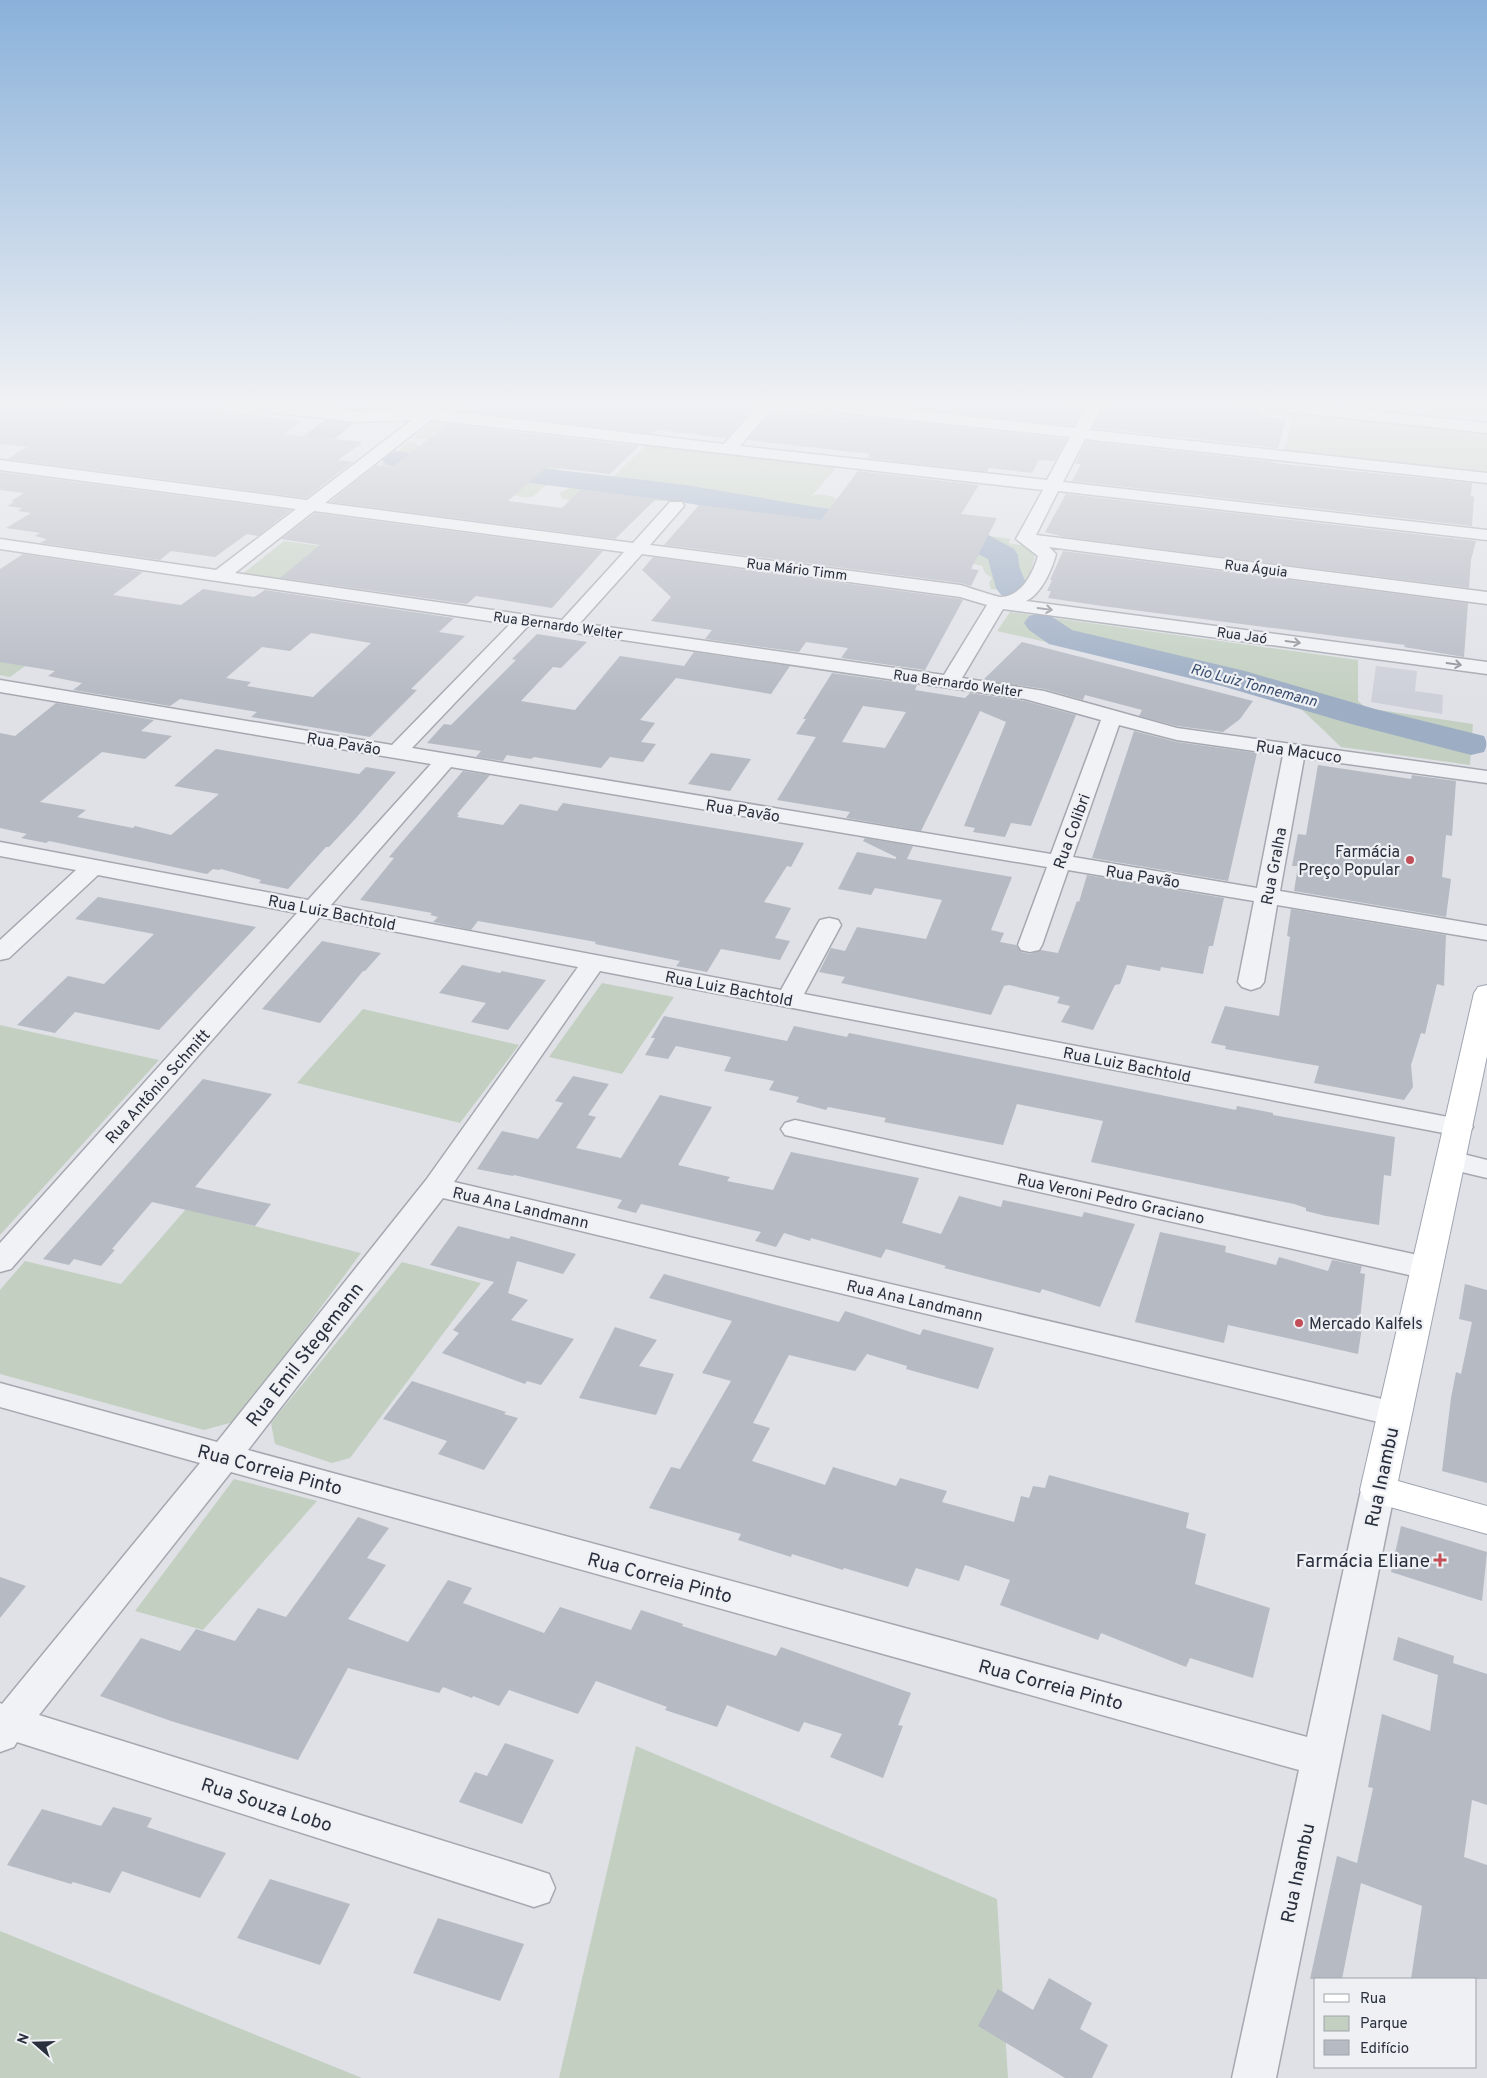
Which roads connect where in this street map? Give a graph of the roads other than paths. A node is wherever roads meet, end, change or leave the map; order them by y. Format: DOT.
graph roads {
  1 [pos="296,504"];
  2 [pos="314,504"];
  3 [pos="1044,504"];
  4 [pos="1212,504"];
  5 [pos="311,506"];
  6 [pos="676,506"];
  7 [pos="1487,535"];
  8 [pos="1025,539"];
  9 [pos="5,549"];
  10 [pos="637,549"];
  11 [pos="220,576"];
  12 [pos="1487,598"];
  13 [pos="997,603"];
  14 [pos="524,620"];
  15 [pos="566,626"];
  16 [pos="1487,668"];
  17 [pos="950,682"];
  18 [pos="0,686"];
  19 [pos="1112,717"];
  20 [pos="1295,750"];
  21 [pos="397,752"];
  22 [pos="446,760"];
  23 [pos="1487,777"];
  24 [pos="0,849"];
  25 [pos="1060,862"];
  26 [pos="93,867"];
  27 [pos="1267,897"];
  28 [pos="314,909"];
  29 [pos="829,926"];
  30 [pos="1487,933"];
  31 [pos="1030,945"];
  32 [pos="0,953"];
  33 [pos="594,962"];
  34 [pos="1251,982"];
  35 [pos="1487,994"];
  36 [pos="789,1000"];
  37 [pos="1459,1127"];
  38 [pos="796,1129"];
  39 [pos="1451,1160"];
  40 [pos="1487,1169"];
  41 [pos="436,1187"];
  42 [pos="0,1262"];
  43 [pos="1428,1268"];
  44 [pos="0,1395"];
  45 [pos="1395,1414"];
  46 [pos="224,1457"];
  47 [pos="1378,1490"];
  48 [pos="1487,1520"];
  49 [pos="3,1726"];
  50 [pos="1320,1758"];
  51 [pos="534,1888"];
  52 [pos="1254,2078"];
  1 -- 5 [label="street, Rua Mário Timm"];
  2 -- 5 [label="street"];
  3 -- 8 [label="street"];
  4 -- 7 [label="street"];
  5 -- 10 [label="street, Rua Mário Timm"];
  5 -- 11 [label="street"];
  6 -- 10 [label="street"];
  8 -- 12 [label="street, Rua Águia"];
  8 -- 13 [label="street"];
  9 -- 11 [label="street, Rua Bernardo Welter"];
  10 -- 13 [label="street, Rua Mário Timm"];
  10 -- 15 [label="street"];
  11 -- 14 [label="street, Rua Bernardo Welter"];
  13 -- 16 [label="street, Rua Jaó, one-way"];
  13 -- 17 [label="street"];
  14 -- 15 [label="street, Rua Bernardo Welter"];
  14 -- 21 [label="street"];
  15 -- 17 [label="street, Rua Bernardo Welter"];
  17 -- 19 [label="street, Rua Bernardo Welter"];
  18 -- 21 [label="street, Rua Pavão"];
  19 -- 20 [label="street, Rua Macuco"];
  19 -- 25 [label="street, Rua Colibri"];
  20 -- 23 [label="street, Rua Macuco"];
  20 -- 27 [label="street, Rua Gralha"];
  21 -- 22 [label="street, Rua Pavão"];
  22 -- 25 [label="street, Rua Pavão"];
  22 -- 28 [label="street, Rua Antônio Schmitt"];
  24 -- 26 [label="street, Rua Luiz Bachtold"];
  25 -- 27 [label="street, Rua Pavão"];
  25 -- 31 [label="street, Rua Colibri"];
  26 -- 28 [label="street, Rua Luiz Bachtold"];
  26 -- 32 [label="street"];
  27 -- 30 [label="street, Rua Pavão"];
  27 -- 34 [label="street, Rua Gralha"];
  28 -- 33 [label="street, Rua Luiz Bachtold"];
  28 -- 42 [label="street, Rua Antônio Schmitt"];
  29 -- 36 [label="street"];
  33 -- 36 [label="street, Rua Luiz Bachtold"];
  33 -- 41 [label="street, Rua Emil Stegemann"];
  35 -- 37 [label="main road, Rua Inambu"];
  36 -- 37 [label="street, Rua Luiz Bachtold"];
  37 -- 39 [label="main road, Rua Inambu"];
  38 -- 43 [label="street, Rua Veroni Pedro Graciano"];
  39 -- 40 [label="street"];
  39 -- 43 [label="main road, Rua Inambu"];
  41 -- 45 [label="street, Rua Ana Landmann"];
  41 -- 46 [label="street, Rua Emil Stegemann"];
  43 -- 45 [label="main road, Rua Inambu"];
  44 -- 46 [label="street, Rua Correia Pinto"];
  45 -- 47 [label="main road, Rua Inambu"];
  46 -- 49 [label="street, Rua Emil Stegemann"];
  46 -- 50 [label="street, Rua Correia Pinto"];
  47 -- 48 [label="main road"];
  47 -- 50 [label="street, Rua Inambu"];
  49 -- 51 [label="street, Rua Souza Lobo"];
  50 -- 52 [label="street, Rua Inambu"];
}
